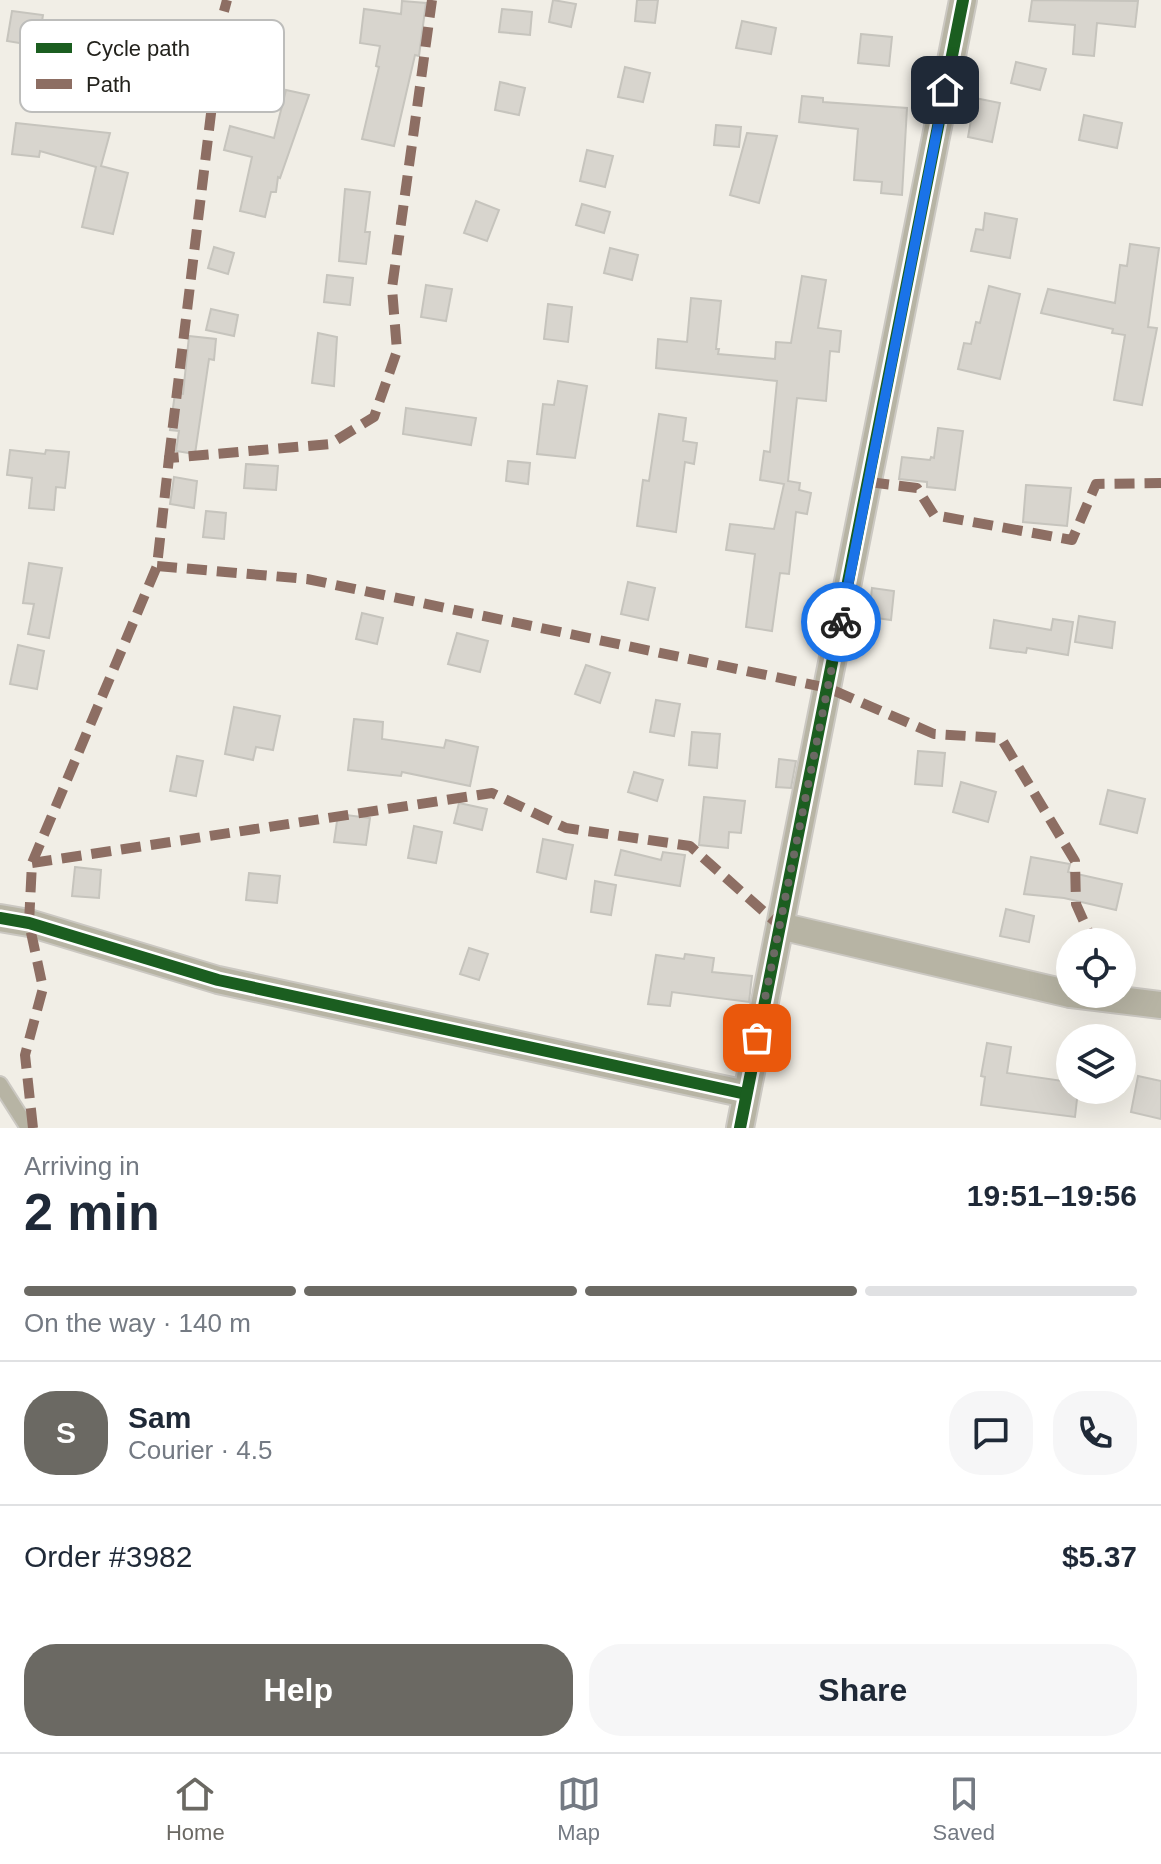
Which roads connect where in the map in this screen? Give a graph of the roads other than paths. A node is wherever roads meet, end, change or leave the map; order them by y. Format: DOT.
graph roads {
  1 [pos="963,0"];
  2 [pos="0,918"];
  3 [pos="780,926"];
  4 [pos="1056,990"];
  5 [pos="1136,1002"];
  6 [pos="1161,1005"];
  7 [pos="0,1084"];
  8 [pos="746,1094"];
  9 [pos="28,1128"];
  10 [pos="740,1128"];
  1 -- 3 [label="street"];
  2 -- 8 [label="street"];
  3 -- 4 [label="street"];
  3 -- 8 [label="street"];
  5 -- 6 [label="street"];
  7 -- 9 [label="lane"];
  8 -- 10 [label="street"];
}
